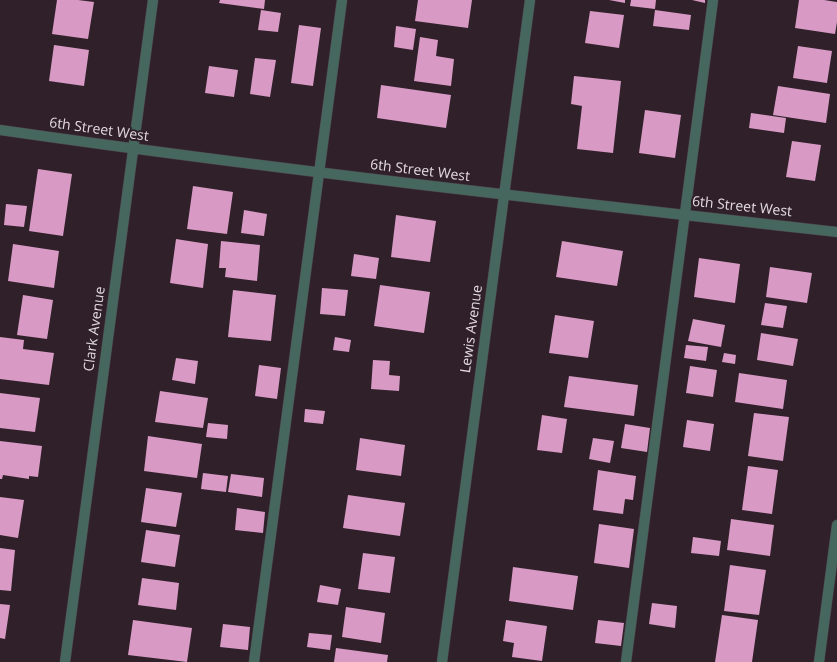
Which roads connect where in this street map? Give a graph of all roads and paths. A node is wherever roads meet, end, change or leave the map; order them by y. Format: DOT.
graph roads {
  1 [pos="153,0"];
  2 [pos="342,0"];
  3 [pos="530,0"];
  4 [pos="713,0"];
  5 [pos="0,130"];
  6 [pos="133,149"];
  7 [pos="320,172"];
  8 [pos="504,195"];
  9 [pos="685,215"];
  10 [pos="837,232"];
  11 [pos="837,525"];
  12 [pos="65,662"];
  13 [pos="254,662"];
  14 [pos="442,662"];
  15 [pos="626,662"];
  16 [pos="819,662"];
  1 -- 6 [label="street, Clark Avenue"];
  2 -- 7 [label="street"];
  3 -- 8 [label="street, Lewis Avenue"];
  4 -- 9 [label="street"];
  5 -- 6 [label="street, 6th Street West"];
  6 -- 7 [label="street, 6th Street West"];
  6 -- 12 [label="street, Clark Avenue"];
  7 -- 8 [label="street, 6th Street West"];
  7 -- 13 [label="street"];
  8 -- 9 [label="street, 6th Street West"];
  8 -- 14 [label="street, Lewis Avenue"];
  9 -- 10 [label="street, 6th Street West"];
  9 -- 15 [label="street"];
  11 -- 16 [label="street"];
}
